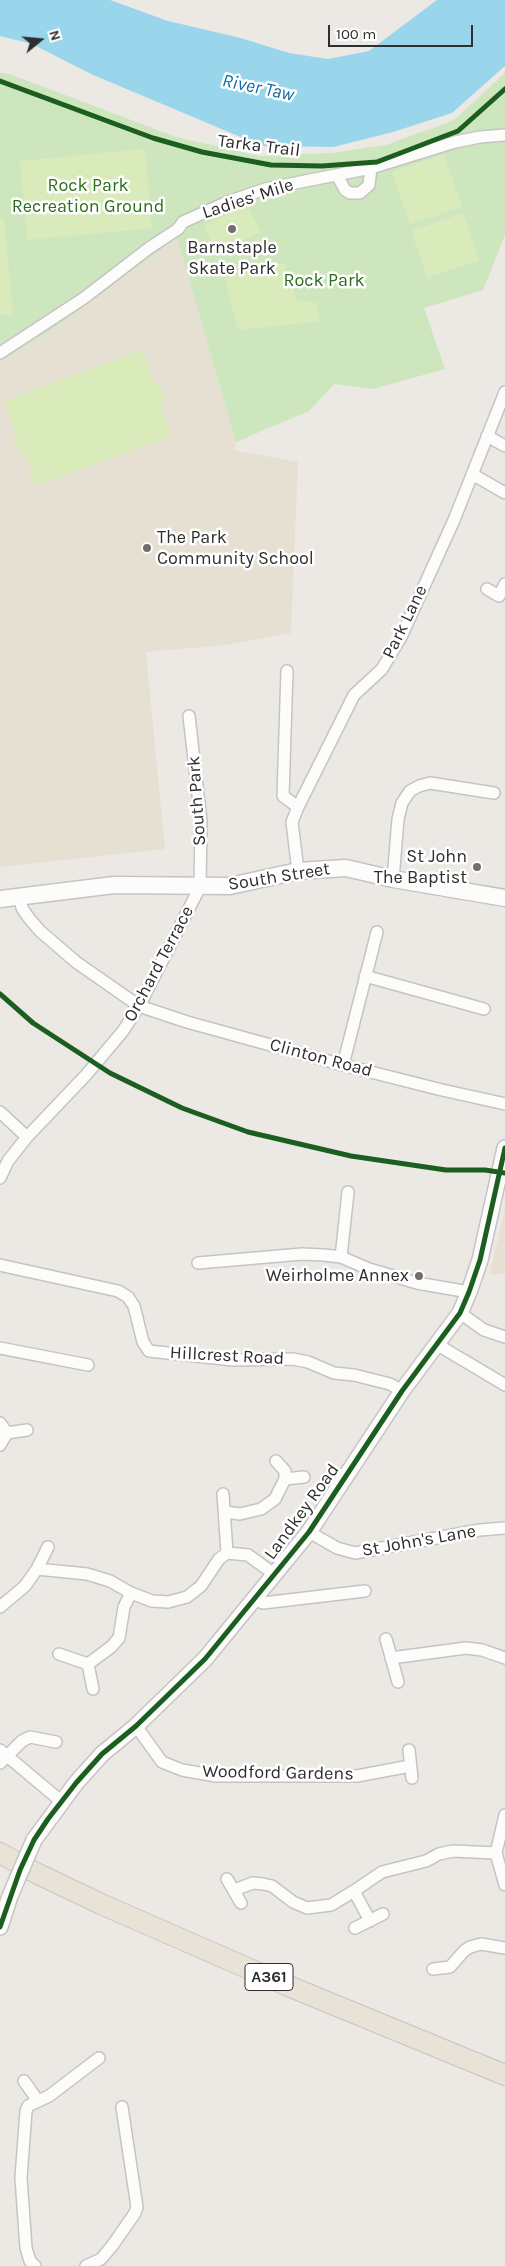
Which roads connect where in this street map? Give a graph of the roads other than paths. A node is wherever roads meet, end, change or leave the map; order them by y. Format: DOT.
graph roads {
  1 [pos="505,136"];
  2 [pos="371,168"];
  3 [pos="337,175"];
  4 [pos="0,353"];
  5 [pos="505,392"];
  6 [pos="486,436"];
  7 [pos="505,446"];
  8 [pos="472,474"];
  9 [pos="505,493"];
  10 [pos="505,584"];
  11 [pos="486,589"];
  12 [pos="287,671"];
  13 [pos="189,716"];
  14 [pos="494,793"];
  15 [pos="298,807"];
  16 [pos="298,871"];
  17 [pos="393,879"];
  18 [pos="200,887"];
  19 [pos="20,897"];
  20 [pos="505,898"];
  21 [pos="0,899"];
  22 [pos="377,932"];
  23 [pos="365,976"];
  24 [pos="140,1006"];
  25 [pos="484,1009"];
  26 [pos="343,1065"];
  27 [pos="505,1104"];
  28 [pos="0,1112"];
  29 [pos="27,1137"];
  30 [pos="505,1150"];
  31 [pos="0,1178"];
  32 [pos="348,1192"];
  33 [pos="341,1257"];
  34 [pos="198,1263"];
  35 [pos="0,1264"];
  36 [pos="470,1292"];
  37 [pos="460,1313"];
  38 [pos="505,1337"];
  39 [pos="438,1345"];
  40 [pos="0,1348"];
  41 [pos="73,1350"];
  42 [pos="71,1362"];
  43 [pos="88,1365"];
  44 [pos="505,1385"];
  45 [pos="402,1392"];
  46 [pos="4,1428"];
  47 [pos="27,1430"];
  48 [pos="0,1445"];
  49 [pos="276,1461"];
  50 [pos="304,1477"];
  51 [pos="285,1479"];
  52 [pos="223,1494"];
  53 [pos="225,1512"];
  54 [pos="505,1528"];
  55 [pos="309,1532"];
  56 [pos="48,1546"];
  57 [pos="227,1553"];
  58 [pos="37,1569"];
  59 [pos="274,1574"];
  60 [pos="364,1591"];
  61 [pos="131,1593"];
  62 [pos="254,1599"];
  63 [pos="0,1607"];
  64 [pos="386,1639"];
  65 [pos="59,1654"];
  66 [pos="391,1658"];
  67 [pos="505,1658"];
  68 [pos="88,1664"];
  69 [pos="398,1682"];
  70 [pos="93,1689"];
  71 [pos="136,1726"];
  72 [pos="56,1742"];
  73 [pos="409,1750"];
  74 [pos="2,1756"];
  75 [pos="410,1766"];
  76 [pos="412,1778"];
  77 [pos="62,1802"];
  78 [pos="505,1815"];
  79 [pos="502,1832"];
  80 [pos="0,1853"];
  81 [pos="496,1853"];
  82 [pos="228,1879"];
  83 [pos="505,1885"];
  84 [pos="234,1890"];
  85 [pos="354,1890"];
  86 [pos="241,1902"];
  87 [pos="383,1914"];
  88 [pos="1,1920"];
  89 [pos="370,1921"];
  90 [pos="355,1928"];
  91 [pos="505,1948"];
  92 [pos="433,1969"];
  93 [pos="103,2060"];
  94 [pos="505,2075"];
  95 [pos="24,2081"];
  96 [pos="38,2101"];
  97 [pos="121,2105"];
  98 [pos="104,2263"];
  99 [pos="35,2266"];
  100 [pos="86,2266"];
  1 -- 2 [label="street, Ladies' Mile"];
  2 -- 3 [label="street, Ladies' Mile"];
  2 -- 3 [label="street"];
  3 -- 4 [label="street, Ladies' Mile"];
  5 -- 6 [label="street, Park Lane"];
  6 -- 7 [label="street"];
  6 -- 8 [label="street, Park Lane"];
  8 -- 9 [label="street"];
  8 -- 15 [label="street, Park Lane"];
  10 -- 11 [label="street"];
  12 -- 15 [label="street"];
  13 -- 18 [label="street, South Park"];
  14 -- 17 [label="street"];
  15 -- 16 [label="street, Park Lane"];
  16 -- 17 [label="main road, South Street"];
  16 -- 18 [label="main road, South Street"];
  17 -- 20 [label="main road, South Street"];
  18 -- 19 [label="main road, South Street"];
  18 -- 24 [label="street, Orchard Terrace"];
  19 -- 21 [label="main road, South Street"];
  19 -- 24 [label="street, Clinton Road"];
  22 -- 23 [label="street"];
  23 -- 25 [label="street"];
  23 -- 26 [label="street"];
  24 -- 26 [label="street, Clinton Road"];
  24 -- 29 [label="street, Orchard Terrace"];
  26 -- 27 [label="street, Clinton Road"];
  28 -- 29 [label="street"];
  29 -- 31 [label="street, Orchard Terrace"];
  30 -- 36 [label="street, Landkey Road"];
  32 -- 33 [label="street"];
  33 -- 34 [label="street"];
  33 -- 36 [label="street"];
  35 -- 45 [label="street, Hillcrest Road"];
  36 -- 37 [label="street, Landkey Road"];
  37 -- 38 [label="street"];
  37 -- 39 [label="street, Landkey Road"];
  39 -- 44 [label="street"];
  39 -- 45 [label="street, Landkey Road"];
  40 -- 42 [label="street"];
  41 -- 42 [label="street"];
  42 -- 43 [label="street"];
  45 -- 55 [label="street, Landkey Road"];
  46 -- 47 [label="street"];
  46 -- 48 [label="street"];
  49 -- 51 [label="street"];
  50 -- 51 [label="street"];
  51 -- 53 [label="street"];
  52 -- 53 [label="street"];
  53 -- 57 [label="street"];
  54 -- 55 [label="street, St John's Lane"];
  55 -- 59 [label="street, Landkey Road"];
  56 -- 58 [label="street"];
  57 -- 59 [label="street"];
  57 -- 61 [label="street"];
  58 -- 61 [label="street"];
  58 -- 63 [label="street"];
  59 -- 62 [label="street, Landkey Road"];
  60 -- 62 [label="street"];
  61 -- 68 [label="street"];
  62 -- 71 [label="street, Landkey Road"];
  64 -- 66 [label="street"];
  65 -- 68 [label="street"];
  66 -- 67 [label="street"];
  66 -- 69 [label="street"];
  68 -- 70 [label="street"];
  71 -- 75 [label="street, Woodford Gardens"];
  71 -- 77 [label="street, Landkey Road"];
  72 -- 74 [label="street"];
  73 -- 75 [label="street"];
  74 -- 77 [label="street"];
  75 -- 76 [label="street"];
  77 -- 88 [label="street, Landkey Road, bridge"];
  78 -- 79 [label="street"];
  79 -- 81 [label="street"];
  80 -- 94 [label="highway, A361"];
  81 -- 83 [label="street"];
  81 -- 85 [label="street"];
  82 -- 84 [label="street"];
  84 -- 85 [label="street"];
  84 -- 86 [label="street"];
  85 -- 89 [label="street"];
  87 -- 89 [label="street"];
  89 -- 90 [label="street"];
  91 -- 92 [label="street"];
  93 -- 96 [label="street"];
  95 -- 96 [label="street"];
  96 -- 99 [label="street"];
  97 -- 98 [label="street"];
  98 -- 100 [label="street"];
}
